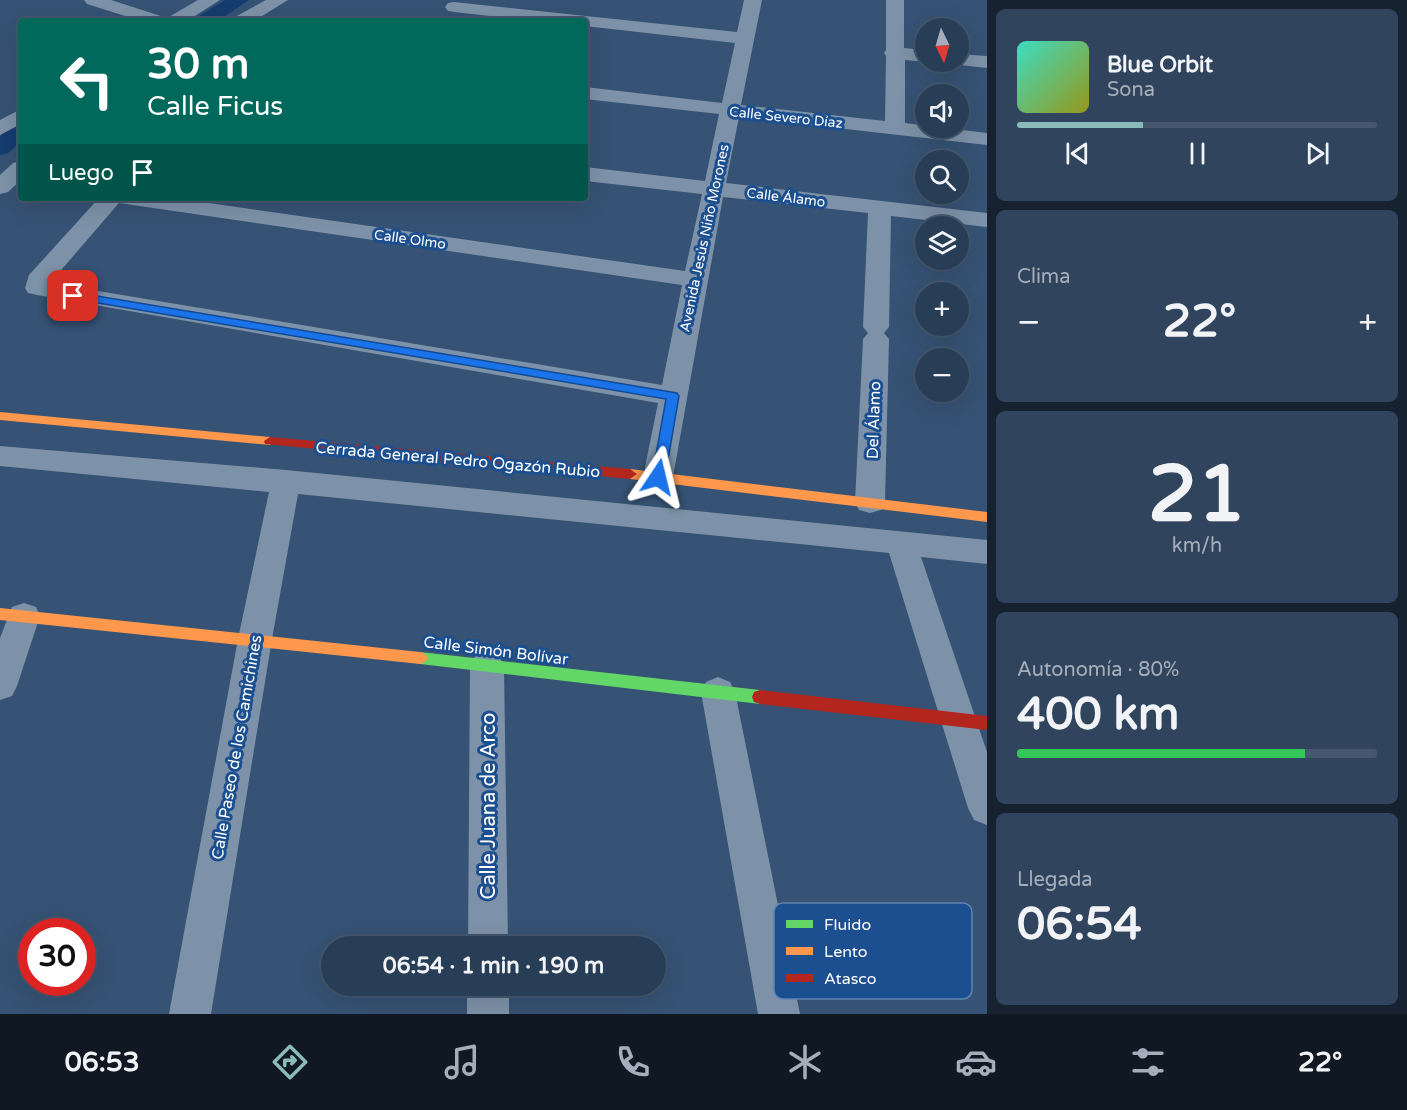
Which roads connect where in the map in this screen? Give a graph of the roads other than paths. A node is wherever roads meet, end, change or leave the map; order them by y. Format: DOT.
graph roads {
  1 [pos="98,0"];
  2 [pos="211,0"];
  3 [pos="279,0"];
  4 [pos="753,0"];
  5 [pos="895,0"];
  6 [pos="452,9"];
  7 [pos="151,18"];
  8 [pos="179,18"];
  9 [pos="246,18"];
  10 [pos="744,39"];
  11 [pos="894,53"];
  12 [pos="915,55"];
  13 [pos="969,61"];
  14 [pos="987,62"];
  15 [pos="588,93"];
  16 [pos="730,111"];
  17 [pos="18,117"];
  18 [pos="895,128"];
  19 [pos="0,129"];
  20 [pos="987,139"];
  21 [pos="18,171"];
  22 [pos="588,174"];
  23 [pos="0,186"];
  24 [pos="714,189"];
  25 [pos="108,201"];
  26 [pos="147,201"];
  27 [pos="880,208"];
  28 [pos="987,220"];
  29 [pos="695,280"];
  30 [pos="672,396"];
  31 [pos="0,416"];
  32 [pos="0,456"];
  33 [pos="658,477"];
  34 [pos="286,481"];
  35 [pos="870,502"];
  36 [pos="987,517"];
  37 [pos="901,542"];
  38 [pos="987,552"];
  39 [pos="12,615"];
  40 [pos="255,639"];
  41 [pos="487,666"];
  42 [pos="0,686"];
  43 [pos="718,692"];
  44 [pos="972,721"];
  45 [pos="987,808"];
  46 [pos="488,936"];
  47 [pos="774,988"];
  48 [pos="488,996"];
  49 [pos="776,999"];
  50 [pos="190,1014"];
  51 [pos="488,1014"];
  52 [pos="779,1014"];
  1 -- 7 [label="street"];
  2 -- 8 [label="street"];
  3 -- 9 [label="street"];
  4 -- 10 [label="street, Avenida Jesús Niño Morones"];
  5 -- 11 [label="street"];
  6 -- 10 [label="street"];
  10 -- 16 [label="street, Avenida Jesús Niño Morones"];
  11 -- 12 [label="street"];
  11 -- 18 [label="street"];
  13 -- 14 [label="street"];
  15 -- 16 [label="street, Calle Severo Díaz"];
  16 -- 18 [label="street, Calle Severo Díaz"];
  16 -- 24 [label="street, Avenida Jesús Niño Morones"];
  17 -- 19 [label="street"];
  18 -- 20 [label="street, Calle Severo Díaz"];
  21 -- 23 [label="street"];
  22 -- 24 [label="street, Calle Álamo"];
  24 -- 27 [label="street, Calle Álamo"];
  24 -- 29 [label="street, Avenida Jesús Niño Morones"];
  25 -- 30 [label="street"];
  26 -- 29 [label="street, Calle Olmo"];
  27 -- 28 [label="street, Calle Álamo"];
  27 -- 35 [label="street, Del Álamo"];
  29 -- 30 [label="street, Avenida Jesús Niño Morones"];
  30 -- 33 [label="street, Avenida Jesús Niño Morones"];
  31 -- 33 [label="street, Cerrada General Pedro Ogazón Rubio"];
  32 -- 34 [label="street"];
  33 -- 35 [label="street, Cerrada General Pedro Ogazón Rubio"];
  34 -- 37 [label="street"];
  34 -- 40 [label="street, Calle Paseo de los Camichines"];
  35 -- 36 [label="street, Cerrada General Pedro Ogazón Rubio"];
  37 -- 38 [label="street"];
  37 -- 44 [label="street"];
  39 -- 40 [label="street, Calle Simón Bolívar"];
  39 -- 42 [label="street"];
  40 -- 41 [label="street, Calle Simón Bolívar"];
  40 -- 50 [label="street, Calle Paseo de los Camichines"];
  41 -- 43 [label="street, Calle Simón Bolívar"];
  41 -- 46 [label="street, Calle Juana de Arco"];
  43 -- 44 [label="street, Calle Simón Bolívar"];
  43 -- 47 [label="street"];
  44 -- 45 [label="street"];
  48 -- 51 [label="street"];
  49 -- 52 [label="street"];
}
